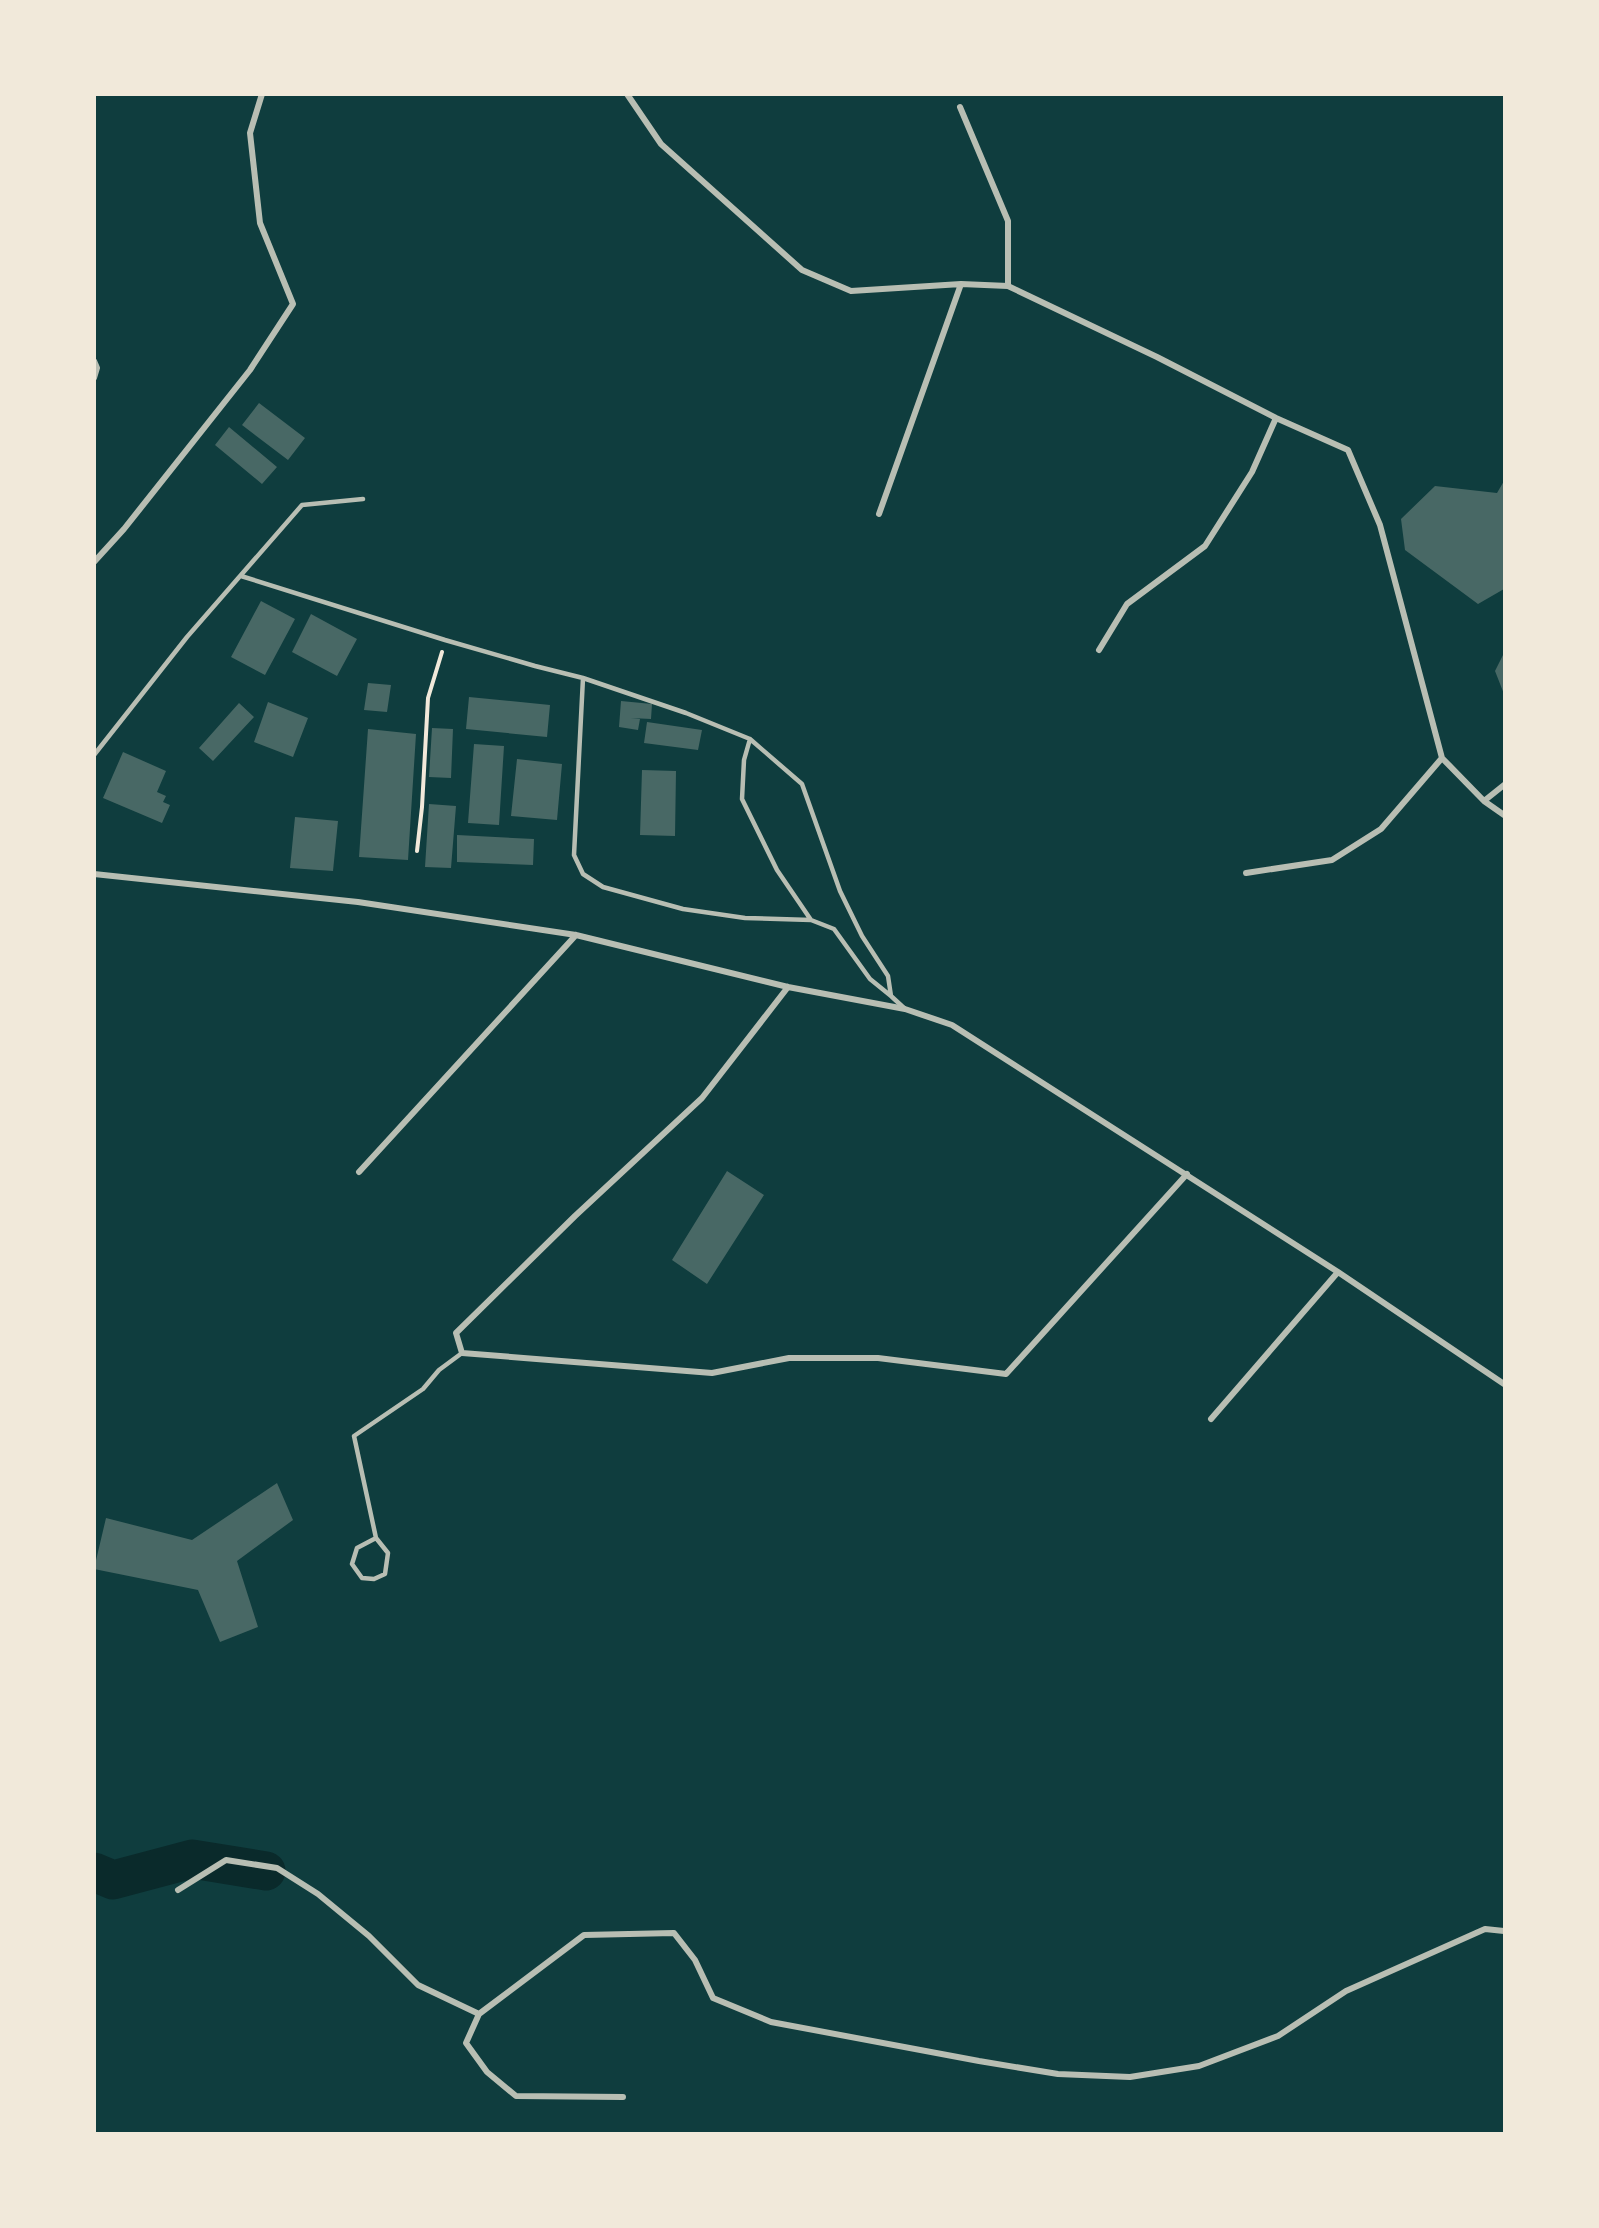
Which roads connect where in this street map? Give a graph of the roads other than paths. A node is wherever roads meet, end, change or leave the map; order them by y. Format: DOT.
graph roads {
  1 [pos="262,94"];
  2 [pos="627,94"];
  3 [pos="960,107"];
  4 [pos="961,284"];
  5 [pos="1008,286"];
  6 [pos="94,361"];
  7 [pos="94,378"];
  8 [pos="1276,418"];
  9 [pos="363,499"];
  10 [pos="879,514"];
  11 [pos="94,562"];
  12 [pos="241,576"];
  13 [pos="1099,650"];
  14 [pos="583,678"];
  15 [pos="750,739"];
  16 [pos="94,755"];
  17 [pos="1442,758"];
  18 [pos="1504,785"];
  19 [pos="1484,801"];
  20 [pos="1504,815"];
  21 [pos="94,873"];
  22 [pos="1246,873"];
  23 [pos="811,920"];
  24 [pos="576,935"];
  25 [pos="788,987"];
  26 [pos="891,996"];
  27 [pos="905,1009"];
  28 [pos="359,1172"];
  29 [pos="1186,1174"];
  30 [pos="1338,1272"];
  31 [pos="462,1353"];
  32 [pos="1504,1384"];
  33 [pos="1212,1419"];
  34 [pos="376,1538"];
  35 [pos="178,1890"];
  36 [pos="1504,1931"];
  37 [pos="479,2014"];
  38 [pos="623,2097"];
  1 -- 11 [label="street"];
  2 -- 4 [label="street"];
  3 -- 5 [label="street"];
  4 -- 5 [label="street"];
  4 -- 10 [label="street"];
  5 -- 8 [label="street"];
  6 -- 7 [label="street"];
  8 -- 13 [label="street"];
  8 -- 17 [label="street"];
  9 -- 12 [label="lane"];
  12 -- 14 [label="lane"];
  12 -- 16 [label="lane"];
  14 -- 15 [label="lane"];
  14 -- 23 [label="lane"];
  15 -- 23 [label="lane"];
  15 -- 26 [label="lane"];
  17 -- 19 [label="street"];
  17 -- 22 [label="street"];
  18 -- 19 [label="street"];
  19 -- 20 [label="street"];
  21 -- 24 [label="street"];
  23 -- 26 [label="lane"];
  24 -- 25 [label="street"];
  24 -- 28 [label="street"];
  25 -- 27 [label="street"];
  25 -- 31 [label="street"];
  26 -- 27 [label="lane"];
  27 -- 29 [label="street"];
  29 -- 30 [label="street"];
  29 -- 31 [label="street"];
  30 -- 32 [label="street"];
  30 -- 33 [label="street"];
  31 -- 34 [label="lane"];
  34 -- 34 [label="lane"];
  35 -- 37 [label="street"];
  36 -- 37 [label="street"];
  37 -- 38 [label="street"];
}
